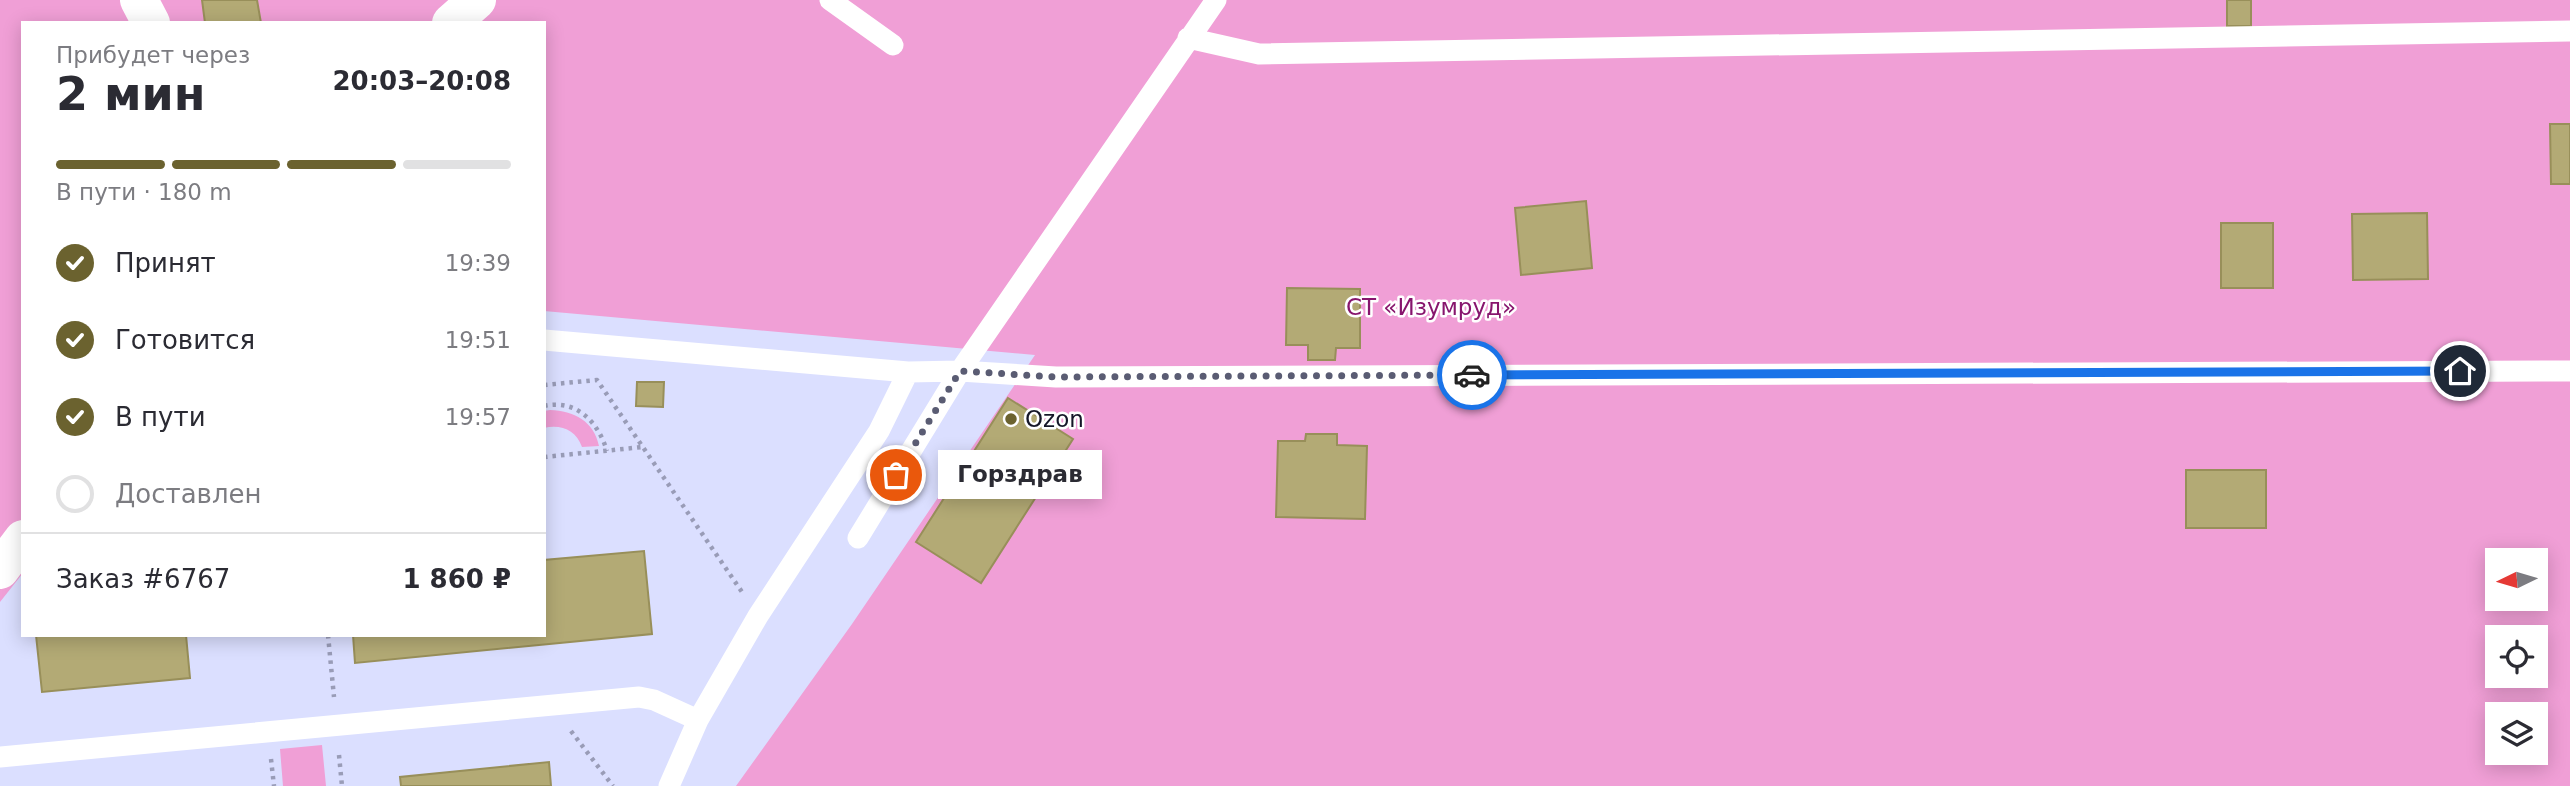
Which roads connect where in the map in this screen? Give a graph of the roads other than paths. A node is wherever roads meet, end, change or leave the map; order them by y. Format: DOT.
graph roads {
  1 [pos="139,0"];
  2 [pos="477,0"];
  3 [pos="830,0"];
  4 [pos="1216,0"];
  5 [pos="150,21"];
  6 [pos="453,21"];
  7 [pos="2570,31"];
  8 [pos="1188,38"];
  9 [pos="893,46"];
  10 [pos="546,340"];
  11 [pos="960,371"];
  12 [pos="2570,371"];
  13 [pos="908,372"];
  14 [pos="858,538"];
  15 [pos="21,542"];
  16 [pos="0,570"];
  17 [pos="698,720"];
  18 [pos="0,757"];
  19 [pos="669,786"];
  1 -- 5 [label="street"];
  2 -- 6 [label="street"];
  3 -- 9 [label="lane"];
  4 -- 8 [label="lane"];
  7 -- 8 [label="lane"];
  8 -- 11 [label="lane"];
  10 -- 13 [label="lane"];
  11 -- 12 [label="lane"];
  11 -- 13 [label="lane"];
  11 -- 14 [label="lane"];
  13 -- 17 [label="lane"];
  15 -- 16 [label="street"];
  17 -- 18 [label="lane"];
  17 -- 19 [label="lane"];
}
